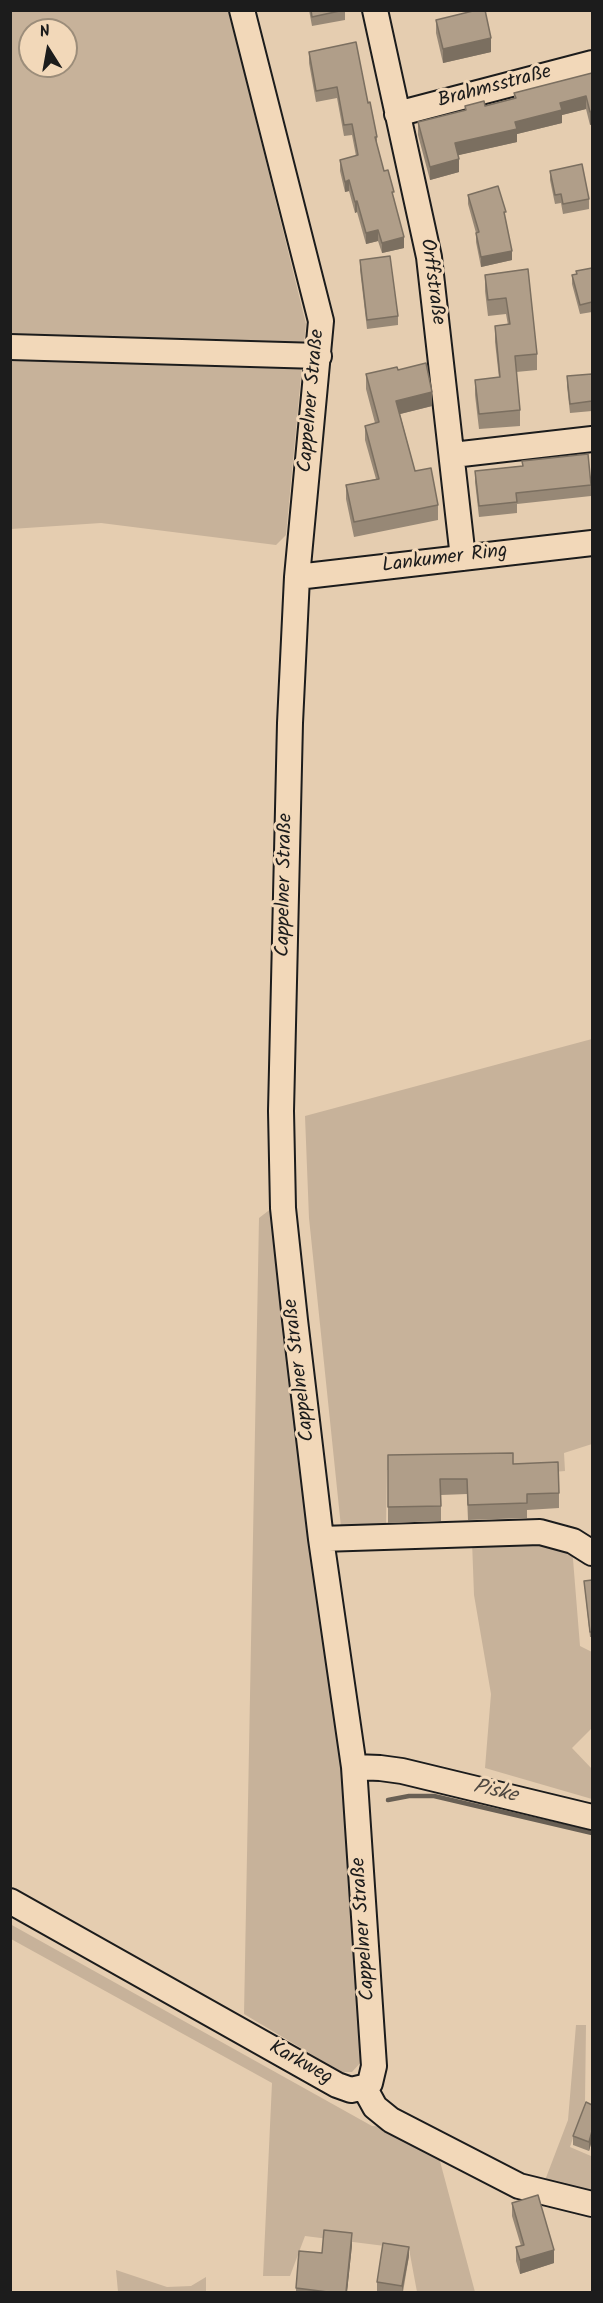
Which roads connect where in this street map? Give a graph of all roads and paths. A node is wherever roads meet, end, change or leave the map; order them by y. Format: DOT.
graph roads {
  1 [pos="242,10"];
  2 [pos="375,10"];
  3 [pos="592,63"];
  4 [pos="398,114"];
  5 [pos="10,347"];
  6 [pos="319,356"];
  7 [pos="592,440"];
  8 [pos="453,455"];
  9 [pos="592,543"];
  10 [pos="463,558"];
  11 [pos="297,577"];
  12 [pos="321,1539"];
  13 [pos="592,1553"];
  14 [pos="354,1767"];
  15 [pos="592,1816"];
  16 [pos="10,1901"];
  17 [pos="364,2087"];
  18 [pos="592,2204"];
  1 -- 6 [label="street, Cappelner Straße"];
  2 -- 4 [label="street, Orffstraße"];
  3 -- 4 [label="street, Brahmsstraße"];
  4 -- 8 [label="street, Orffstraße"];
  5 -- 6 [label="street"];
  6 -- 11 [label="street, Cappelner Straße"];
  7 -- 8 [label="street"];
  8 -- 10 [label="street, Orffstraße"];
  9 -- 10 [label="street, Lankumer Ring"];
  10 -- 11 [label="street, Lankumer Ring"];
  11 -- 12 [label="street, Cappelner Straße"];
  12 -- 13 [label="street"];
  12 -- 14 [label="street, Cappelner Straße"];
  14 -- 15 [label="street"];
  14 -- 17 [label="street, Cappelner Straße"];
  16 -- 17 [label="street, Karkweg"];
  17 -- 18 [label="street"];
}
